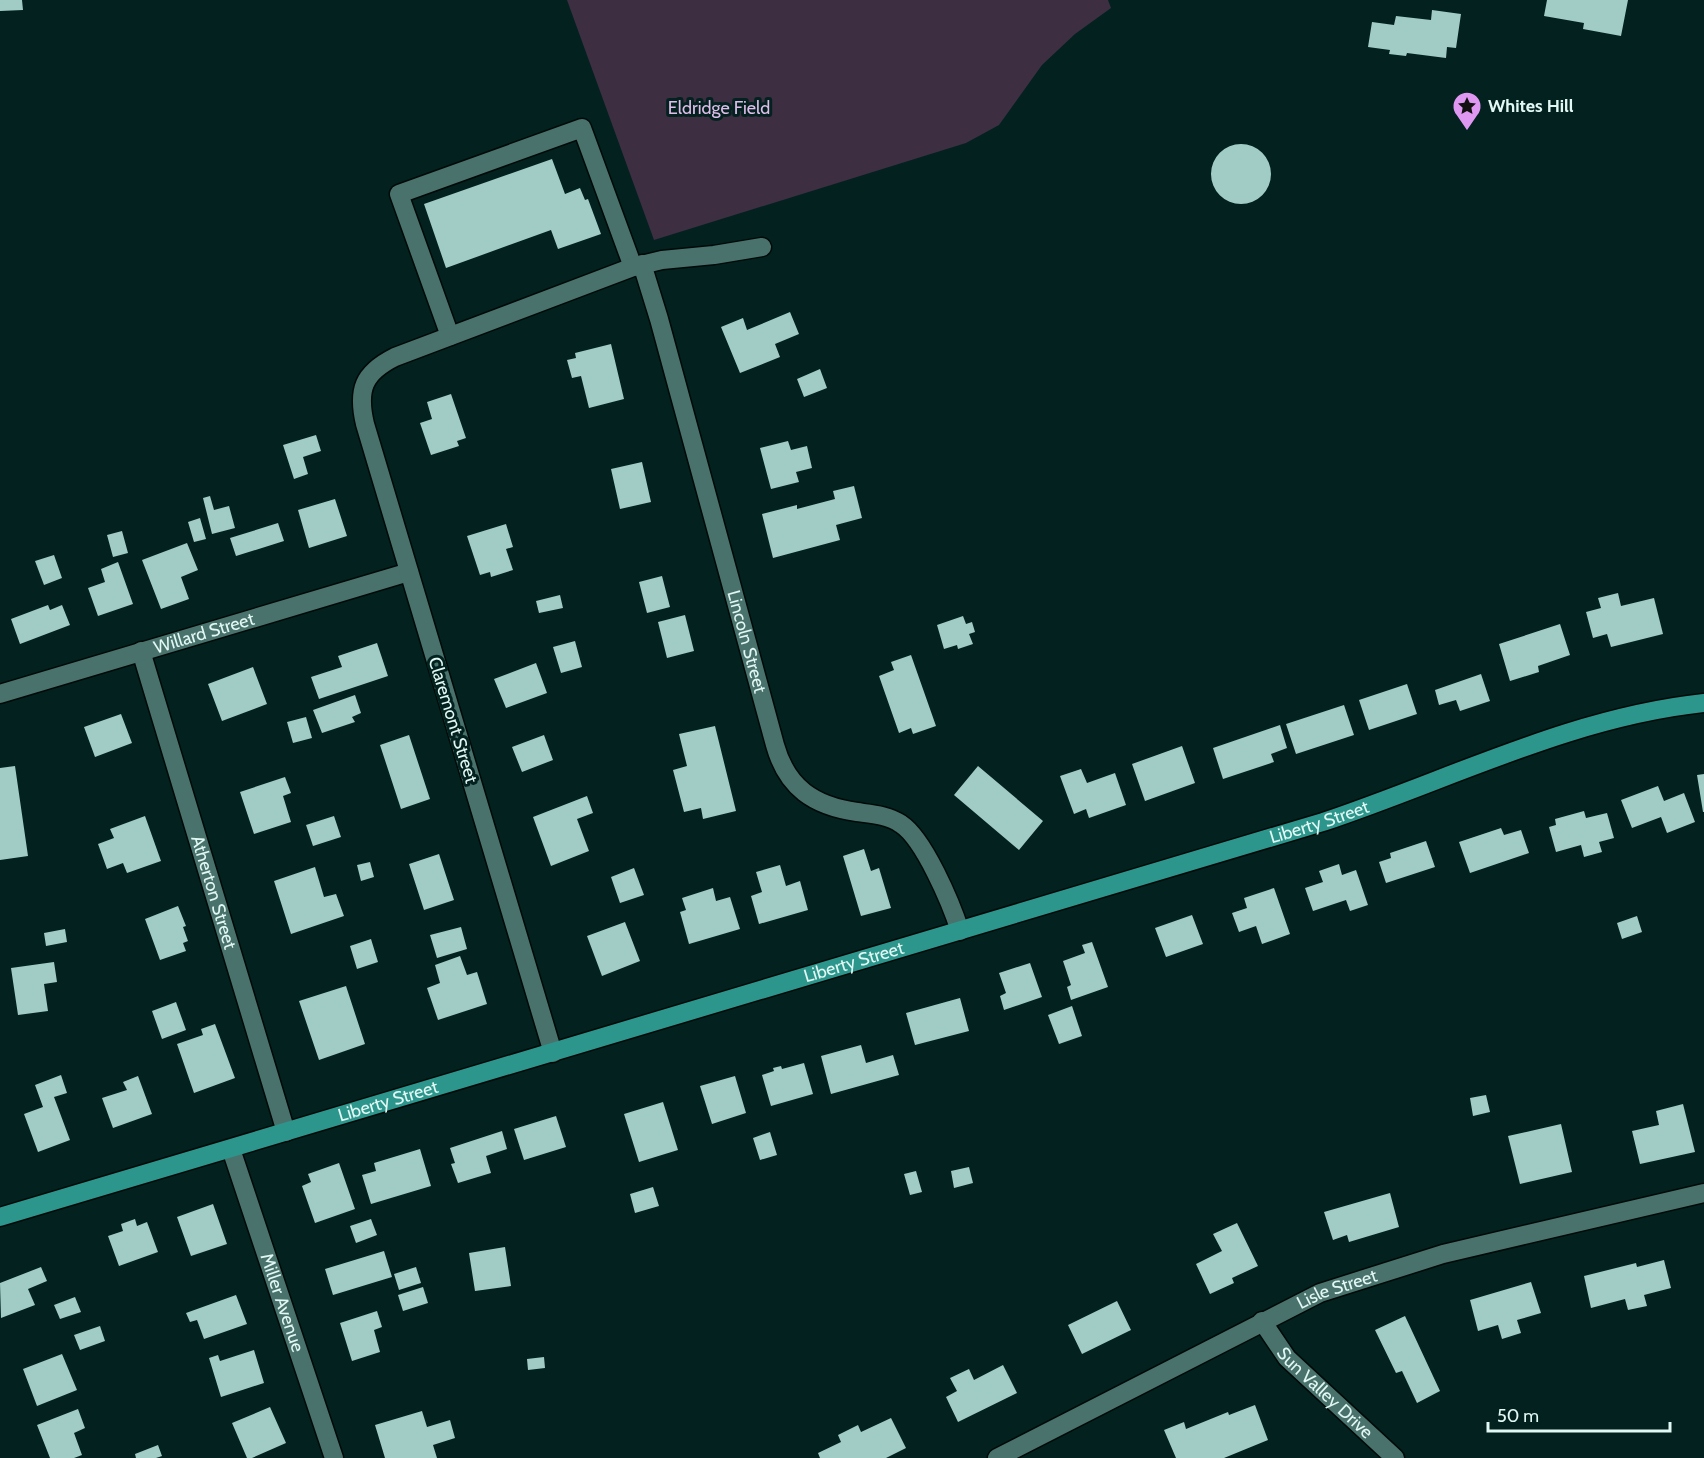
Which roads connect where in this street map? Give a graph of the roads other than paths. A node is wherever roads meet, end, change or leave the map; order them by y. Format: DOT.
graph roads {
  1 [pos="762,247"];
  2 [pos="638,266"];
  3 [pos="450,336"];
  4 [pos="409,572"];
  5 [pos="141,651"];
  6 [pos="0,694"];
  7 [pos="1704,703"];
  8 [pos="960,931"];
  9 [pos="553,1053"];
  10 [pos="286,1132"];
  11 [pos="231,1149"];
  12 [pos="1704,1193"];
  13 [pos="0,1217"];
  14 [pos="1262,1321"];
  15 [pos="334,1458"];
  16 [pos="997,1458"];
  17 [pos="1395,1458"];
  1 -- 2 [label="street"];
  2 -- 3 [label="street"];
  2 -- 3 [label="street, Lincoln Street"];
  2 -- 8 [label="street, Lincoln Street"];
  3 -- 4 [label="street, Claremont Street"];
  4 -- 5 [label="street, Willard Street"];
  4 -- 9 [label="street, Claremont Street"];
  5 -- 6 [label="street, Willard Street"];
  5 -- 10 [label="street, Atherton Street"];
  7 -- 8 [label="main road, Liberty Street"];
  8 -- 9 [label="main road, Liberty Street"];
  9 -- 10 [label="main road, Liberty Street"];
  10 -- 11 [label="main road, Liberty Street"];
  11 -- 13 [label="main road, Liberty Street"];
  11 -- 15 [label="street, Miller Avenue"];
  12 -- 14 [label="street, Lisle Street"];
  14 -- 16 [label="street, Lisle Street"];
  14 -- 17 [label="street, Sun Valley Drive"];
}
